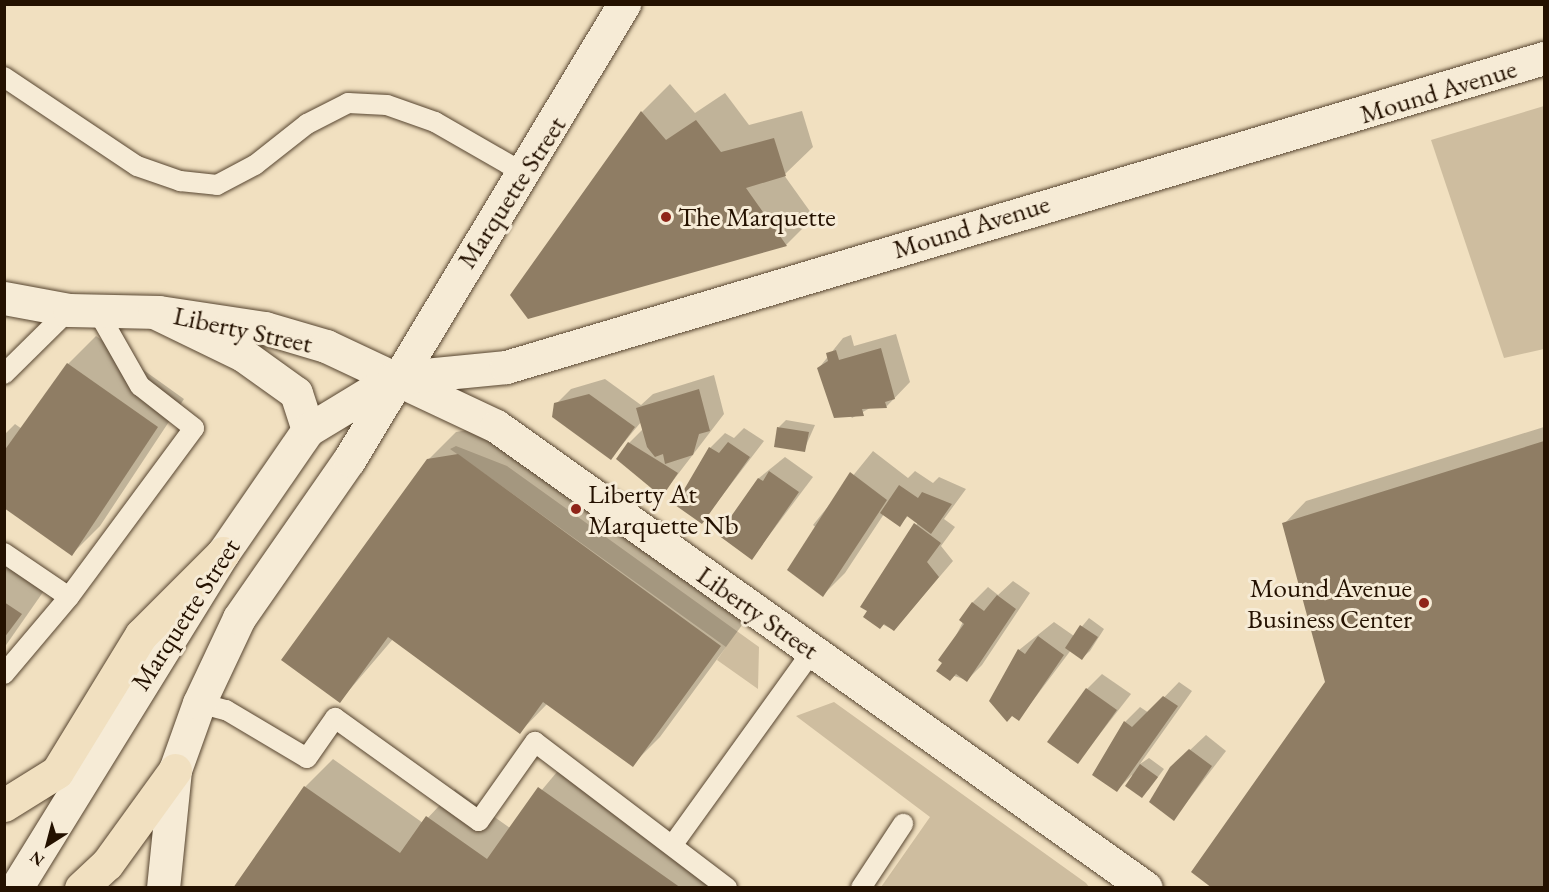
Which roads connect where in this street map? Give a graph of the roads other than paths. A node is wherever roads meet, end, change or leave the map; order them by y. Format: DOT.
graph roads {
  1 [pos="624,4"];
  2 [pos="1545,58"];
  3 [pos="4,77"];
  4 [pos="522,172"];
  5 [pos="4,298"];
  6 [pos="84,311"];
  7 [pos="154,312"];
  8 [pos="4,374"];
  9 [pos="394,378"];
  10 [pos="308,430"];
  11 [pos="4,553"];
  12 [pos="223,553"];
  13 [pos="69,597"];
  14 [pos="813,650"];
  15 [pos="4,674"];
  16 [pos="199,702"];
  17 [pos="176,770"];
  18 [pos="4,805"];
  19 [pos="903,824"];
  20 [pos="674,843"];
  21 [pos="16,888"];
  22 [pos="81,888"];
  23 [pos="163,888"];
  24 [pos="727,888"];
  25 [pos="861,888"];
  26 [pos="1146,888"];
  1 -- 4 [label="street, Marquette Street"];
  2 -- 9 [label="street, Mound Avenue"];
  3 -- 4 [label="lane"];
  4 -- 9 [label="street, Marquette Street"];
  5 -- 6 [label="street, Liberty Street"];
  6 -- 7 [label="street, Liberty Street"];
  6 -- 8 [label="lane"];
  6 -- 13 [label="lane"];
  7 -- 9 [label="street, Liberty Street"];
  7 -- 10 [label="street"];
  9 -- 10 [label="street, Marquette Street"];
  9 -- 14 [label="street, Liberty Street"];
  9 -- 16 [label="street, Marquette Street"];
  10 -- 12 [label="street, Marquette Street"];
  11 -- 13 [label="lane"];
  12 -- 18 [label="main road"];
  12 -- 21 [label="street, Marquette Street"];
  13 -- 15 [label="lane"];
  14 -- 20 [label="lane"];
  14 -- 26 [label="street, Liberty Street"];
  16 -- 17 [label="street, Marquette Street"];
  16 -- 20 [label="lane"];
  17 -- 22 [label="main road"];
  17 -- 23 [label="street, Marquette Street"];
  19 -- 25 [label="lane"];
  20 -- 24 [label="lane"];
}
